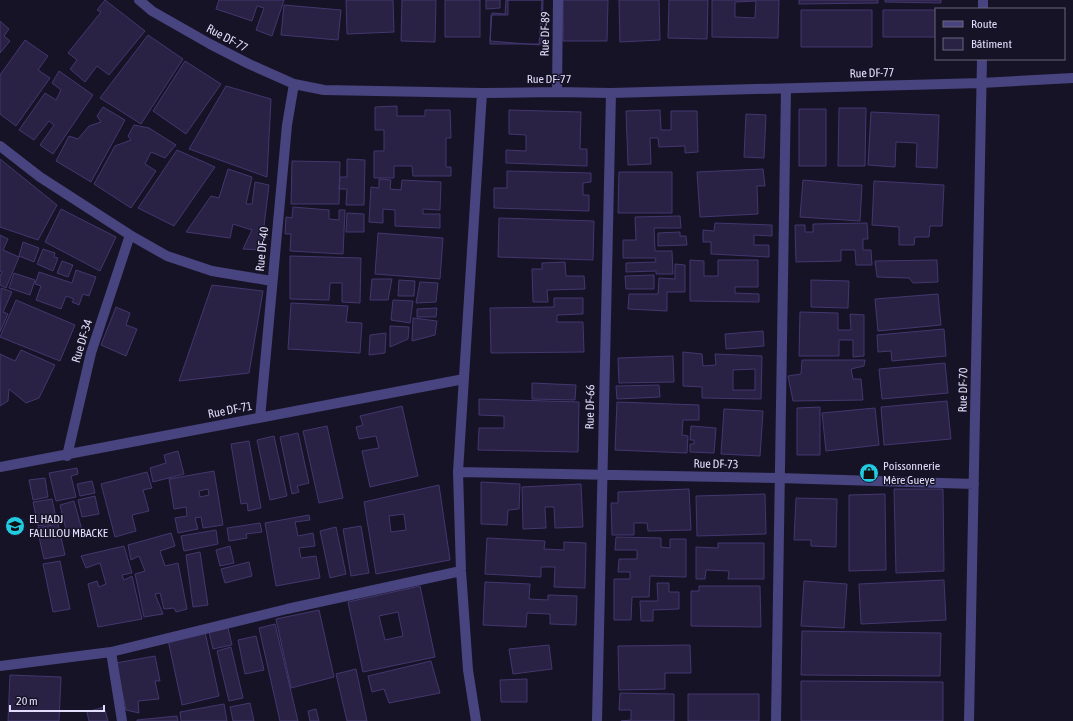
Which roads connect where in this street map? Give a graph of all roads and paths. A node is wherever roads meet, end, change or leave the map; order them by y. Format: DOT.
graph roads {
  1 [pos="139,0"];
  2 [pos="558,0"];
  3 [pos="982,60"];
  4 [pos="1073,78"];
  5 [pos="982,83"];
  6 [pos="294,84"];
  7 [pos="786,89"];
  8 [pos="557,92"];
  9 [pos="482,93"];
  10 [pos="611,93"];
  11 [pos="0,146"];
  12 [pos="130,235"];
  13 [pos="272,281"];
  14 [pos="464,379"];
  15 [pos="260,418"];
  16 [pos="67,456"];
  17 [pos="0,467"];
  18 [pos="458,472"];
  19 [pos="602,476"];
  20 [pos="779,478"];
  21 [pos="974,484"];
  22 [pos="461,571"];
  23 [pos="111,652"];
  24 [pos="0,666"];
  25 [pos="122,721"];
  26 [pos="476,721"];
  27 [pos="597,721"];
  28 [pos="776,721"];
  29 [pos="969,721"];
  1 -- 6 [label="street, Rue DF-77"];
  2 -- 8 [label="street, Rue DF-89"];
  3 -- 5 [label="street, Rue DF-70"];
  4 -- 5 [label="street, Rue DF-77"];
  5 -- 7 [label="street, Rue DF-77"];
  5 -- 21 [label="street, Rue DF-70"];
  6 -- 9 [label="street, Rue DF-77"];
  6 -- 13 [label="street, Rue DF-40"];
  7 -- 10 [label="street, Rue DF-77"];
  7 -- 20 [label="street"];
  8 -- 9 [label="street, Rue DF-77"];
  8 -- 10 [label="street, Rue DF-77"];
  9 -- 14 [label="street"];
  10 -- 19 [label="street, Rue DF-66"];
  11 -- 12 [label="street"];
  12 -- 13 [label="street"];
  12 -- 16 [label="street, Rue DF-34"];
  13 -- 15 [label="street, Rue DF-40"];
  14 -- 15 [label="street, Rue DF-71"];
  14 -- 18 [label="street"];
  15 -- 16 [label="street, Rue DF-71"];
  16 -- 17 [label="street, Rue DF-71"];
  18 -- 19 [label="street, Rue DF-73"];
  18 -- 22 [label="street"];
  19 -- 20 [label="street, Rue DF-73"];
  19 -- 27 [label="street, Rue DF-66"];
  20 -- 21 [label="street, Rue DF-73"];
  20 -- 28 [label="street"];
  21 -- 29 [label="street, Rue DF-70"];
  22 -- 23 [label="street"];
  22 -- 26 [label="street"];
  23 -- 24 [label="street"];
  23 -- 25 [label="street"];
}
